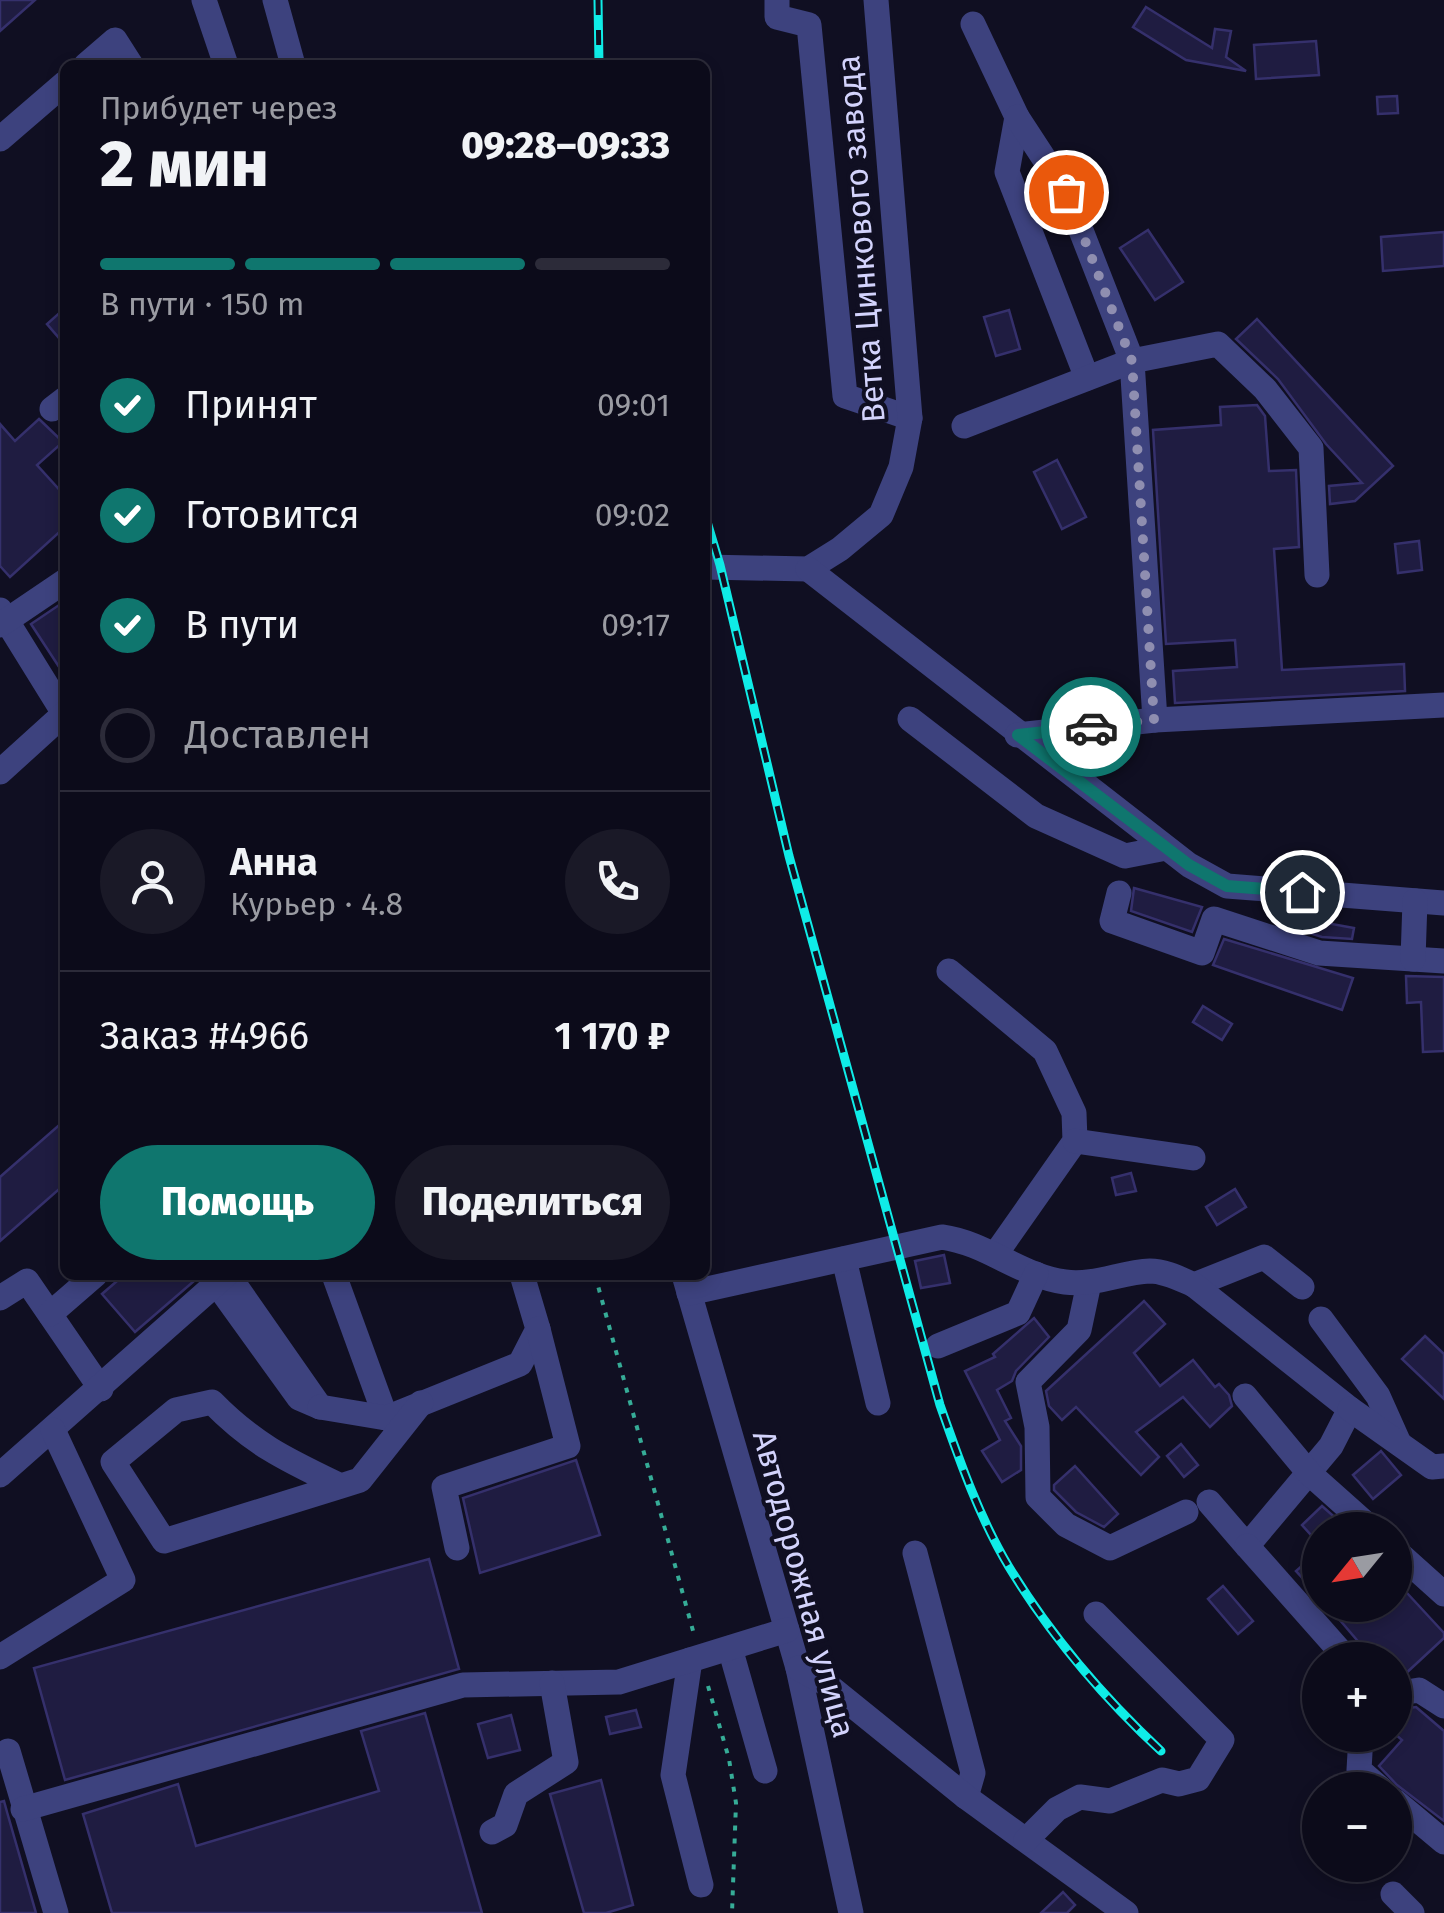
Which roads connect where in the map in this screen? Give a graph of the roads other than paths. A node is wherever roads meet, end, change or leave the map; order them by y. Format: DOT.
graph roads {
  1 [pos="204,0"];
  2 [pos="275,0"];
  3 [pos="777,0"];
  4 [pos="876,0"];
  5 [pos="973,24"];
  6 [pos="92,60"];
  7 [pos="127,60"];
  8 [pos="224,60"];
  9 [pos="292,60"];
  10 [pos="60,87"];
  11 [pos="1017,117"];
  12 [pos="0,140"];
  13 [pos="1132,361"];
  14 [pos="1087,378"];
  15 [pos="910,418"];
  16 [pos="964,426"];
  17 [pos="710,567"];
  18 [pos="808,569"];
  19 [pos="1317,574"];
  20 [pos="60,584"];
  21 [pos="2,618"];
  22 [pos="1444,705"];
  23 [pos="60,706"];
  24 [pos="60,718"];
  25 [pos="910,720"];
  26 [pos="1154,720"];
  27 [pos="1018,735"];
  28 [pos="0,772"];
  29 [pos="1166,848"];
  30 [pos="1119,894"];
  31 [pos="1415,901"];
  32 [pos="1444,903"];
  33 [pos="1414,959"];
  34 [pos="1444,961"];
  35 [pos="949,972"];
  36 [pos="1075,1141"];
  37 [pos="1194,1158"];
  38 [pos="995,1254"];
  39 [pos="844,1259"];
  40 [pos="1036,1274"];
  41 [pos="89,1280"];
  42 [pos="221,1280"];
  43 [pos="224,1280"];
  44 [pos="336,1280"];
  45 [pos="523,1280"];
  46 [pos="1089,1283"];
  47 [pos="686,1284"];
  48 [pos="1194,1285"];
  49 [pos="1302,1287"];
  50 [pos="0,1298"];
  51 [pos="50,1314"];
  52 [pos="1321,1319"];
  53 [pos="538,1329"];
  54 [pos="938,1346"];
  55 [pos="101,1389"];
  56 [pos="1245,1396"];
  57 [pos="878,1402"];
  58 [pos="421,1404"];
  59 [pos="1350,1409"];
  60 [pos="386,1418"];
  61 [pos="53,1430"];
  62 [pos="1398,1443"];
  63 [pos="1444,1466"];
  64 [pos="1,1473"];
  65 [pos="1309,1473"];
  66 [pos="342,1486"];
  67 [pos="1352,1512"];
  68 [pos="1247,1546"];
  69 [pos="457,1548"];
  70 [pos="915,1553"];
  71 [pos="1412,1565"];
  72 [pos="1444,1594"];
  73 [pos="1096,1614"];
  74 [pos="787,1630"];
  75 [pos="1332,1642"];
  76 [pos="730,1648"];
  77 [pos="0,1657"];
  78 [pos="695,1658"];
  79 [pos="798,1668"];
  80 [pos="552,1684"];
  81 [pos="1412,1691"];
  82 [pos="1444,1706"];
  83 [pos="8,1752"];
  84 [pos="765,1771"];
  85 [pos="966,1797"];
  86 [pos="23,1809"];
  87 [pos="1412,1815"];
  88 [pos="492,1832"];
  89 [pos="1026,1840"];
  90 [pos="1444,1842"];
  91 [pos="701,1885"];
  92 [pos="1393,1894"];
  93 [pos="56,1913"];
  94 [pos="851,1913"];
  95 [pos="1126,1913"];
  96 [pos="1412,1913"];
  1 -- 8 [label="street"];
  2 -- 9 [label="street"];
  3 -- 15 [label="street"];
  4 -- 15 [label="street, Ветка Цинкового завода"];
  5 -- 11 [label="street"];
  6 -- 7 [label="street"];
  10 -- 12 [label="street"];
  11 -- 13 [label="street"];
  11 -- 14 [label="street"];
  13 -- 14 [label="street"];
  13 -- 19 [label="street"];
  13 -- 26 [label="street"];
  14 -- 16 [label="street"];
  15 -- 18 [label="street, Ветка Цинкового завода"];
  17 -- 18 [label="street"];
  18 -- 27 [label="street"];
  20 -- 21 [label="street"];
  21 -- 23 [label="street"];
  22 -- 26 [label="street"];
  24 -- 28 [label="street"];
  25 -- 29 [label="street"];
  26 -- 27 [label="street"];
  27 -- 29 [label="street"];
  29 -- 31 [label="street"];
  30 -- 33 [label="street"];
  31 -- 32 [label="street"];
  31 -- 33 [label="street"];
  33 -- 34 [label="street"];
  35 -- 36 [label="street"];
  36 -- 37 [label="street"];
  36 -- 38 [label="street"];
  38 -- 39 [label="street"];
  38 -- 40 [label="street"];
  39 -- 47 [label="street"];
  39 -- 57 [label="street"];
  40 -- 46 [label="street"];
  40 -- 54 [label="street"];
  41 -- 51 [label="street"];
  42 -- 55 [label="street"];
  43 -- 60 [label="street"];
  44 -- 60 [label="street"];
  45 -- 53 [label="street"];
  46 -- 48 [label="street"];
  46 -- 68 [label="street"];
  47 -- 74 [label="street, Автодорожная улица"];
  48 -- 49 [label="street"];
  48 -- 59 [label="street"];
  50 -- 51 [label="street"];
  51 -- 55 [label="street"];
  52 -- 62 [label="street"];
  53 -- 58 [label="street"];
  53 -- 69 [label="street"];
  55 -- 61 [label="street"];
  56 -- 65 [label="street"];
  58 -- 60 [label="street"];
  58 -- 66 [label="street"];
  59 -- 62 [label="street"];
  59 -- 65 [label="street"];
  61 -- 64 [label="street"];
  61 -- 77 [label="street"];
  62 -- 63 [label="street"];
  65 -- 67 [label="street"];
  65 -- 68 [label="street"];
  66 -- 66 [label="street"];
  68 -- 75 [label="street"];
  70 -- 85 [label="street"];
  71 -- 72 [label="street"];
  73 -- 89 [label="street"];
  74 -- 76 [label="street"];
  74 -- 79 [label="street, Автодорожная улица"];
  76 -- 78 [label="street"];
  76 -- 84 [label="street"];
  78 -- 80 [label="street"];
  78 -- 91 [label="street"];
  79 -- 85 [label="street"];
  79 -- 94 [label="street, Автодорожная улица"];
  80 -- 86 [label="street"];
  80 -- 88 [label="street"];
  81 -- 82 [label="street"];
  83 -- 86 [label="street"];
  85 -- 89 [label="street"];
  86 -- 93 [label="street"];
  87 -- 90 [label="street"];
  89 -- 95 [label="street"];
  92 -- 96 [label="street"];
}
